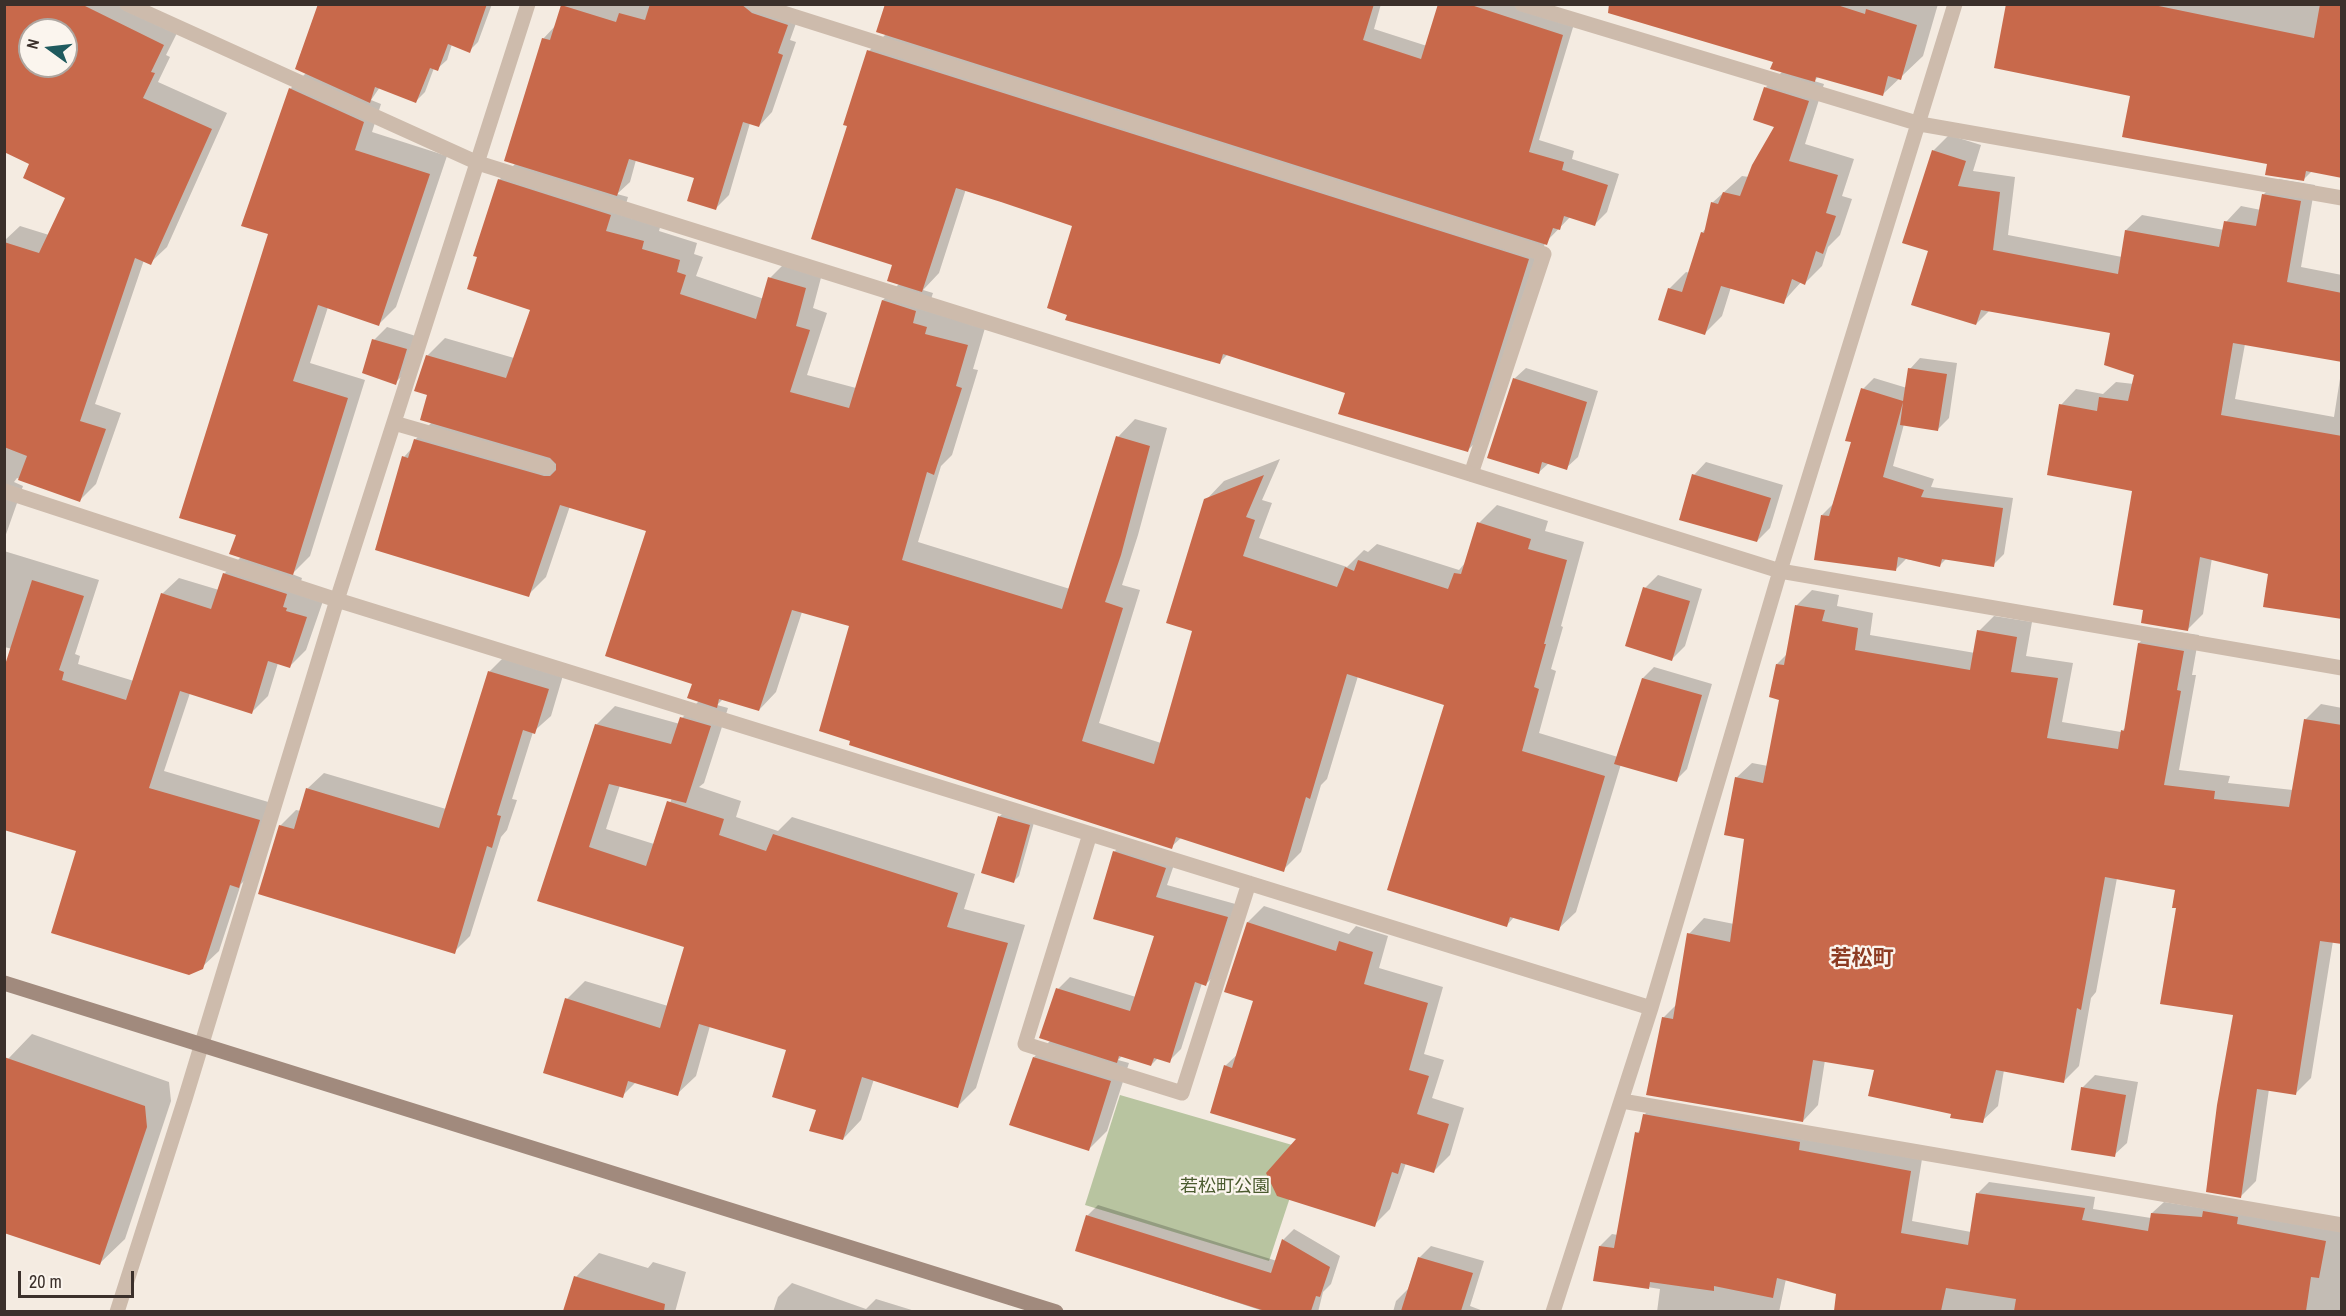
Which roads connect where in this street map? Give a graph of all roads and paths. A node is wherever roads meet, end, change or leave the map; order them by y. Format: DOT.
graph roads {
  1 [pos="127,4"];
  2 [pos="528,4"];
  3 [pos="755,4"];
  4 [pos="1522,4"];
  5 [pos="1955,4"];
  6 [pos="1920,124"];
  7 [pos="478,163"];
  8 [pos="2342,198"];
  9 [pos="394,423"];
  10 [pos="548,467"];
  11 [pos="1471,474"];
  12 [pos="4,491"];
  13 [pos="1780,572"];
  14 [pos="337,600"];
  15 [pos="2342,668"];
  16 [pos="1090,834"];
  17 [pos="1249,883"];
  18 [pos="4,983"];
  19 [pos="1651,1008"];
  20 [pos="200,1044"];
  21 [pos="1622,1101"];
  22 [pos="2342,1225"];
  23 [pos="117,1311"];
  24 [pos="1056,1311"];
  25 [pos="1553,1311"];
  1 -- 7 [label="street"];
  2 -- 7 [label="street"];
  3 -- 11 [label="street"];
  4 -- 6 [label="street"];
  5 -- 6 [label="street"];
  6 -- 8 [label="street"];
  6 -- 13 [label="street"];
  7 -- 9 [label="street"];
  7 -- 11 [label="street"];
  9 -- 10 [label="street"];
  9 -- 14 [label="street"];
  11 -- 13 [label="street"];
  12 -- 14 [label="street"];
  13 -- 15 [label="street"];
  13 -- 19 [label="street"];
  14 -- 16 [label="street"];
  14 -- 20 [label="street"];
  16 -- 17 [label="street"];
  16 -- 17 [label="street"];
  17 -- 19 [label="street"];
  18 -- 20 [label="street"];
  19 -- 21 [label="street"];
  20 -- 23 [label="street"];
  20 -- 24 [label="street"];
  21 -- 22 [label="street"];
  21 -- 25 [label="street"];
}
